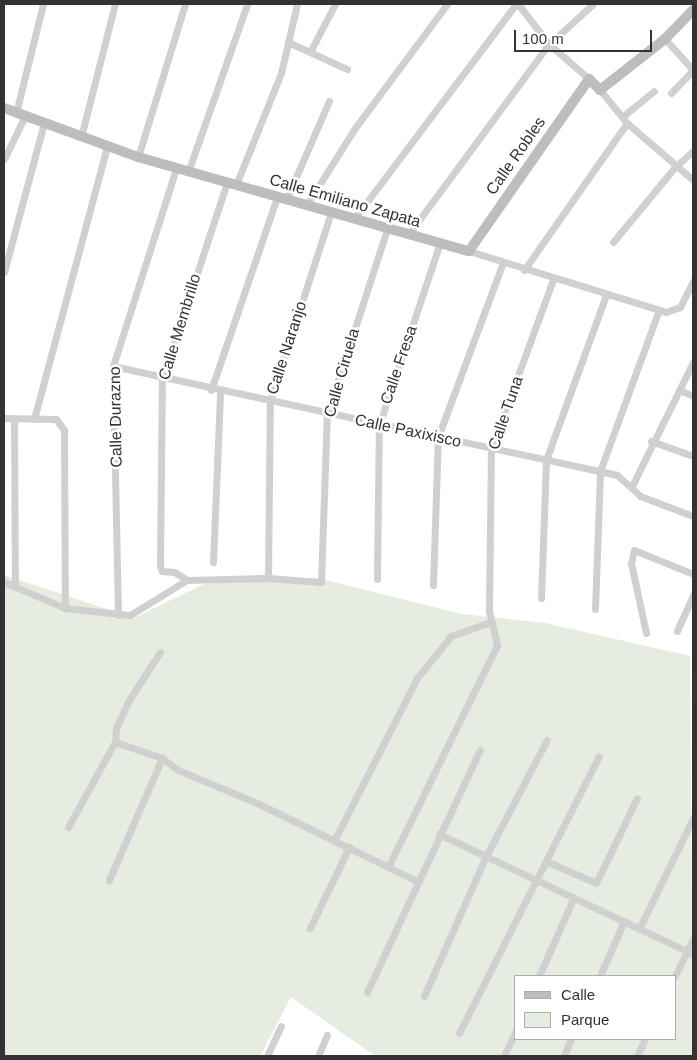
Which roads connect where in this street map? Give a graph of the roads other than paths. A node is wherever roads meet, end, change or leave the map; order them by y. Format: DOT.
graph roads {
  1 [pos="43,4"];
  2 [pos="115,4"];
  3 [pos="182,4"];
  4 [pos="247,4"];
  5 [pos="297,4"];
  6 [pos="335,4"];
  7 [pos="447,4"];
  8 [pos="517,4"];
  9 [pos="593,4"];
  10 [pos="693,10"];
  11 [pos="665,39"];
  12 [pos="288,42"];
  13 [pos="549,44"];
  14 [pos="311,50"];
  15 [pos="347,69"];
  16 [pos="693,70"];
  17 [pos="589,79"];
  18 [pos="600,90"];
  19 [pos="654,92"];
  20 [pos="671,93"];
  21 [pos="330,101"];
  22 [pos="4,108"];
  23 [pos="21,114"];
  24 [pos="624,120"];
  25 [pos="44,124"];
  26 [pos="81,137"];
  27 [pos="107,146"];
  28 [pos="693,151"];
  29 [pos="138,157"];
  30 [pos="4,159"];
  31 [pos="176,168"];
  32 [pos="674,168"];
  33 [pos="188,172"];
  34 [pos="693,180"];
  35 [pos="231,184"];
  36 [pos="282,199"];
  37 [pos="306,206"];
  38 [pos="331,212"];
  39 [pos="354,219"];
  40 [pos="387,229"];
  41 [pos="408,235"];
  42 [pos="613,242"];
  43 [pos="440,243"];
  44 [pos="469,250"];
  45 [pos="503,262"];
  46 [pos="524,270"];
  47 [pos="4,272"];
  48 [pos="553,280"];
  49 [pos="693,281"];
  50 [pos="606,295"];
  51 [pos="660,310"];
  52 [pos="693,362"];
  53 [pos="113,366"];
  54 [pos="162,379"];
  55 [pos="211,390"];
  56 [pos="679,390"];
  57 [pos="220,392"];
  58 [pos="693,396"];
  59 [pos="270,401"];
  60 [pos="327,414"];
  61 [pos="4,418"];
  62 [pos="14,418"];
  63 [pos="34,419"];
  64 [pos="379,425"];
  65 [pos="438,437"];
  66 [pos="651,441"];
  67 [pos="491,449"];
  68 [pos="693,456"];
  69 [pos="546,460"];
  70 [pos="600,471"];
  71 [pos="632,486"];
  72 [pos="693,516"];
  73 [pos="213,562"];
  74 [pos="693,574"];
  75 [pos="268,578"];
  76 [pos="377,579"];
  77 [pos="187,580"];
  78 [pos="4,582"];
  79 [pos="15,585"];
  80 [pos="433,585"];
  81 [pos="693,595"];
  82 [pos="541,598"];
  83 [pos="65,608"];
  84 [pos="595,609"];
  85 [pos="118,615"];
  86 [pos="490,622"];
  87 [pos="677,630"];
  88 [pos="646,633"];
  89 [pos="160,652"];
  90 [pos="547,740"];
  91 [pos="115,742"];
  92 [pos="480,750"];
  93 [pos="599,756"];
  94 [pos="162,758"];
  95 [pos="637,798"];
  96 [pos="693,818"];
  97 [pos="68,827"];
  98 [pos="439,834"];
  99 [pos="334,841"];
  100 [pos="349,847"];
  101 [pos="486,856"];
  102 [pos="548,862"];
  103 [pos="388,867"];
  104 [pos="109,880"];
  105 [pos="415,880"];
  106 [pos="538,881"];
  107 [pos="574,897"];
  108 [pos="624,922"];
  109 [pos="310,928"];
  110 [pos="639,929"];
  111 [pos="693,939"];
  112 [pos="690,952"];
  113 [pos="539,975"];
  114 [pos="600,975"];
  115 [pos="676,975"];
  116 [pos="367,992"];
  117 [pos="424,996"];
  118 [pos="281,1026"];
  119 [pos="459,1033"];
  120 [pos="514,1034"];
  121 [pos="327,1035"];
  122 [pos="571,1040"];
  123 [pos="645,1040"];
  124 [pos="267,1056"];
  125 [pos="318,1056"];
  126 [pos="504,1056"];
  127 [pos="564,1056"];
  128 [pos="637,1056"];
  1 -- 23 [label="street"];
  2 -- 26 [label="street"];
  3 -- 29 [label="street"];
  4 -- 33 [label="street"];
  5 -- 12 [label="street, Calle Membrillo"];
  6 -- 14 [label="street"];
  7 -- 37 [label="street"];
  8 -- 13 [label="street"];
  8 -- 39 [label="street"];
  9 -- 13 [label="street"];
  10 -- 11 [label="main road"];
  11 -- 16 [label="street"];
  11 -- 18 [label="main road"];
  12 -- 14 [label="street"];
  12 -- 35 [label="street, Calle Membrillo"];
  13 -- 17 [label="street"];
  13 -- 41 [label="street"];
  14 -- 15 [label="street"];
  16 -- 20 [label="street"];
  17 -- 18 [label="main road"];
  17 -- 44 [label="main road, Calle Robles"];
  18 -- 24 [label="street"];
  19 -- 24 [label="street"];
  21 -- 36 [label="street"];
  22 -- 23 [label="main road, Calle Emiliano Zapata"];
  23 -- 25 [label="main road, Calle Emiliano Zapata"];
  23 -- 30 [label="street"];
  24 -- 32 [label="street"];
  24 -- 46 [label="street"];
  25 -- 26 [label="main road, Calle Emiliano Zapata"];
  25 -- 47 [label="street"];
  26 -- 27 [label="main road, Calle Emiliano Zapata"];
  27 -- 29 [label="main road, Calle Emiliano Zapata"];
  27 -- 63 [label="street"];
  28 -- 32 [label="street"];
  29 -- 31 [label="main road, Calle Emiliano Zapata"];
  31 -- 33 [label="main road, Calle Emiliano Zapata"];
  31 -- 53 [label="street, Calle Durazno"];
  32 -- 34 [label="street"];
  32 -- 42 [label="street"];
  33 -- 35 [label="main road, Calle Emiliano Zapata"];
  35 -- 36 [label="main road, Calle Emiliano Zapata"];
  35 -- 54 [label="street, Calle Membrillo"];
  36 -- 37 [label="main road, Calle Emiliano Zapata"];
  36 -- 55 [label="street"];
  37 -- 38 [label="main road, Calle Emiliano Zapata"];
  38 -- 39 [label="main road, Calle Emiliano Zapata"];
  38 -- 59 [label="street, Calle Naranjo"];
  39 -- 40 [label="main road, Calle Emiliano Zapata"];
  40 -- 41 [label="main road, Calle Emiliano Zapata"];
  40 -- 60 [label="street, Calle Ciruela"];
  41 -- 43 [label="main road, Calle Emiliano Zapata"];
  43 -- 44 [label="main road, Calle Emiliano Zapata"];
  43 -- 64 [label="street, Calle Fresa"];
  44 -- 45 [label="street, Calle Emiliano Zapata"];
  45 -- 46 [label="street, Calle Emiliano Zapata"];
  45 -- 65 [label="street"];
  46 -- 48 [label="street, Calle Emiliano Zapata"];
  48 -- 50 [label="street, Calle Emiliano Zapata"];
  48 -- 67 [label="street, Calle Tuna"];
  49 -- 51 [label="street, Calle Emiliano Zapata"];
  50 -- 51 [label="street, Calle Emiliano Zapata"];
  50 -- 69 [label="street"];
  51 -- 70 [label="street"];
  52 -- 56 [label="street"];
  53 -- 54 [label="street, Calle Paxixisco"];
  53 -- 85 [label="street, Calle Durazno"];
  54 -- 55 [label="street, Calle Paxixisco"];
  54 -- 77 [label="street, Calle Membrillo"];
  55 -- 57 [label="street, Calle Paxixisco"];
  56 -- 58 [label="street"];
  56 -- 66 [label="street"];
  57 -- 59 [label="street, Calle Paxixisco"];
  57 -- 73 [label="street"];
  59 -- 60 [label="street, Calle Paxixisco"];
  59 -- 75 [label="street, Calle Naranjo"];
  60 -- 64 [label="street, Calle Paxixisco"];
  60 -- 75 [label="street, Calle Ciruela"];
  61 -- 62 [label="street"];
  62 -- 63 [label="street"];
  62 -- 79 [label="street"];
  63 -- 83 [label="street"];
  64 -- 65 [label="street, Calle Paxixisco"];
  64 -- 76 [label="street, Calle Fresa"];
  65 -- 67 [label="street, Calle Paxixisco"];
  65 -- 80 [label="street"];
  66 -- 68 [label="street"];
  66 -- 71 [label="street"];
  67 -- 69 [label="street, Calle Paxixisco"];
  67 -- 86 [label="street, Calle Tuna"];
  69 -- 70 [label="street, Calle Paxixisco"];
  69 -- 82 [label="street"];
  70 -- 71 [label="street, Calle Paxixisco"];
  70 -- 84 [label="street"];
  71 -- 72 [label="street, Calle Paxixisco"];
  74 -- 88 [label="street"];
  75 -- 77 [label="street"];
  77 -- 85 [label="street"];
  78 -- 79 [label="street"];
  79 -- 83 [label="street"];
  81 -- 87 [label="street"];
  83 -- 85 [label="street"];
  86 -- 99 [label="street"];
  86 -- 103 [label="street, Calle Tuna"];
  89 -- 91 [label="street"];
  90 -- 101 [label="street"];
  91 -- 94 [label="street"];
  91 -- 97 [label="street"];
  92 -- 98 [label="street"];
  93 -- 102 [label="street"];
  94 -- 99 [label="street"];
  94 -- 104 [label="street"];
  95 -- 102 [label="street"];
  96 -- 110 [label="street"];
  98 -- 101 [label="street"];
  98 -- 105 [label="street"];
  99 -- 100 [label="street"];
  100 -- 103 [label="street"];
  100 -- 109 [label="street"];
  101 -- 106 [label="street"];
  101 -- 117 [label="street"];
  102 -- 106 [label="street"];
  103 -- 105 [label="street"];
  105 -- 116 [label="street"];
  106 -- 107 [label="street"];
  106 -- 119 [label="street"];
  107 -- 108 [label="street"];
  107 -- 113 [label="street"];
  108 -- 110 [label="street"];
  108 -- 114 [label="street"];
  110 -- 112 [label="street"];
  111 -- 112 [label="street"];
  112 -- 115 [label="street"];
  118 -- 124 [label="street"];
  120 -- 126 [label="street"];
  121 -- 125 [label="street"];
  122 -- 127 [label="street"];
  123 -- 128 [label="street"];
}
